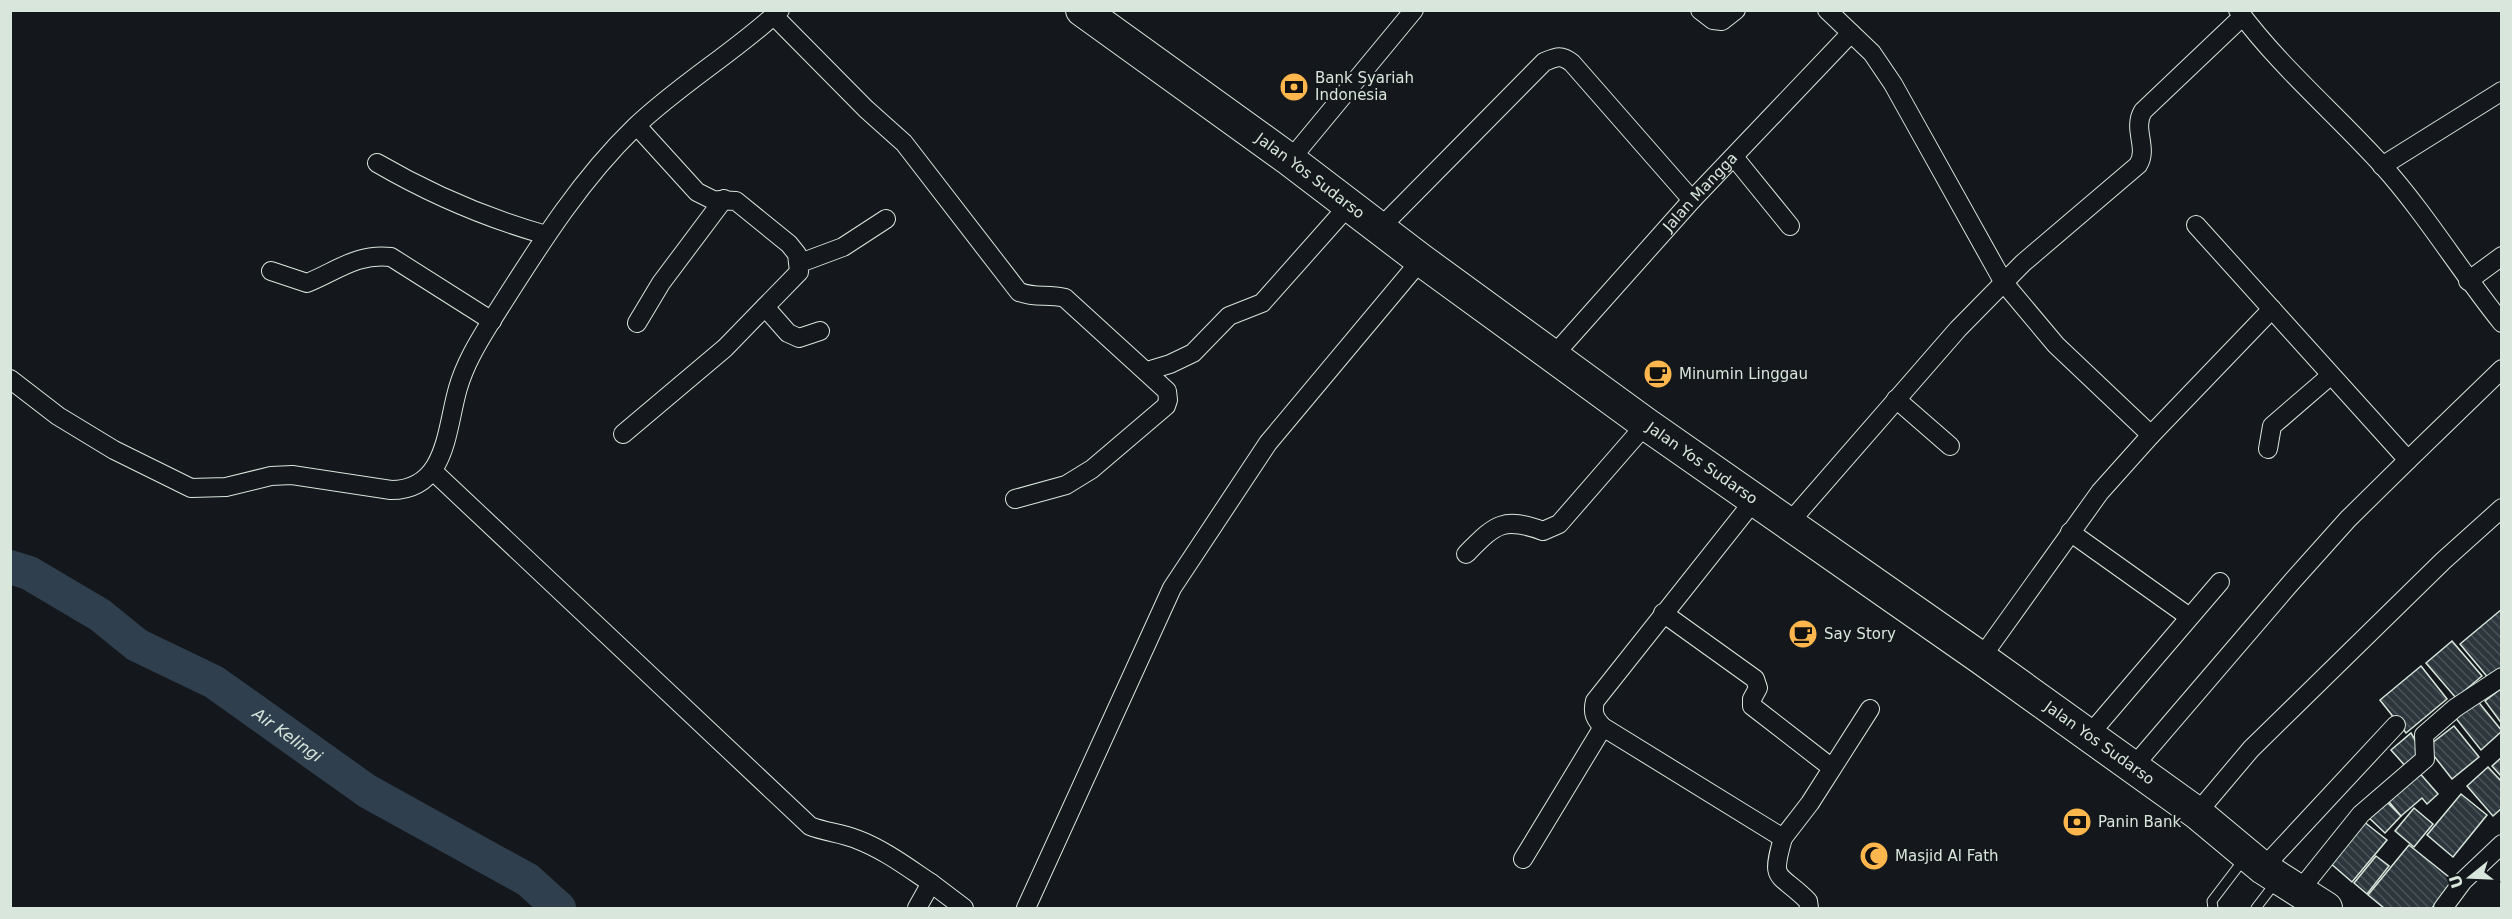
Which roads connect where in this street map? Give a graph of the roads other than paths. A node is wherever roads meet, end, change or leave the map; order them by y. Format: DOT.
graph roads {
  1 [pos="1414,10"];
  2 [pos="1700,10"];
  3 [pos="1736,10"];
  4 [pos="1827,10"];
  5 [pos="777,13"];
  6 [pos="1093,14"];
  7 [pos="2240,14"];
  8 [pos="1851,33"];
  9 [pos="2502,91"];
  10 [pos="637,126"];
  11 [pos="1734,157"];
  12 [pos="1290,160"];
  13 [pos="377,163"];
  14 [pos="2382,166"];
  15 [pos="724,199"];
  16 [pos="1692,200"];
  17 [pos="1349,205"];
  18 [pos="886,219"];
  19 [pos="2196,225"];
  20 [pos="1790,226"];
  21 [pos="1380,228"];
  22 [pos="546,235"];
  23 [pos="2502,256"];
  24 [pos="1420,260"];
  25 [pos="800,263"];
  26 [pos="271,271"];
  27 [pos="2468,280"];
  28 [pos="2004,283"];
  29 [pos="765,307"];
  30 [pos="2272,309"];
  31 [pos="492,321"];
  32 [pos="637,323"];
  33 [pos="2502,323"];
  34 [pos="820,331"];
  35 [pos="1554,355"];
  36 [pos="2502,369"];
  37 [pos="1146,371"];
  38 [pos="2330,376"];
  39 [pos="10,379"];
  40 [pos="1896,399"];
  41 [pos="1646,424"];
  42 [pos="623,434"];
  43 [pos="2151,435"];
  44 [pos="1950,447"];
  45 [pos="2268,449"];
  46 [pos="2408,460"];
  47 [pos="433,471"];
  48 [pos="1756,498"];
  49 [pos="1015,499"];
  50 [pos="2502,508"];
  51 [pos="1789,523"];
  52 [pos="2070,532"];
  53 [pos="1466,554"];
  54 [pos="2220,582"];
  55 [pos="1663,613"];
  56 [pos="2188,616"];
  57 [pos="1981,658"];
  58 [pos="2502,677"];
  59 [pos="1870,709"];
  60 [pos="2396,725"];
  61 [pos="1603,728"];
  62 [pos="2089,735"];
  63 [pos="2133,767"];
  64 [pos="1832,768"];
  65 [pos="2197,813"];
  66 [pos="1783,838"];
  67 [pos="2502,844"];
  68 [pos="1523,859"];
  69 [pos="2272,872"];
  70 [pos="931,883"];
  71 [pos="917,909"];
  72 [pos="964,909"];
  73 [pos="1026,909"];
  74 [pos="1809,909"];
  75 [pos="2213,909"];
  76 [pos="2256,909"];
  77 [pos="2326,909"];
  78 [pos="2443,909"];
  1 -- 12 [label="street"];
  2 -- 3 [label="street"];
  4 -- 8 [label="street"];
  5 -- 10 [label="street"];
  5 -- 37 [label="street"];
  6 -- 12 [label="highway, Jalan Yos Sudarso"];
  7 -- 14 [label="street"];
  7 -- 28 [label="street"];
  8 -- 11 [label="street, Jalan Mangga"];
  8 -- 28 [label="street"];
  9 -- 14 [label="street"];
  10 -- 15 [label="street"];
  10 -- 22 [label="street"];
  11 -- 16 [label="street, Jalan Mangga"];
  11 -- 20 [label="street"];
  12 -- 17 [label="highway, Jalan Yos Sudarso"];
  13 -- 22 [label="street"];
  14 -- 27 [label="street"];
  15 -- 25 [label="street"];
  15 -- 32 [label="street"];
  16 -- 21 [label="street"];
  16 -- 35 [label="street, Jalan Mangga"];
  17 -- 21 [label="highway, Jalan Yos Sudarso"];
  17 -- 37 [label="street"];
  18 -- 25 [label="street"];
  19 -- 30 [label="street"];
  21 -- 24 [label="highway, Jalan Yos Sudarso"];
  22 -- 31 [label="street"];
  23 -- 27 [label="street"];
  24 -- 35 [label="highway, Jalan Yos Sudarso"];
  24 -- 73 [label="street"];
  25 -- 29 [label="street"];
  26 -- 31 [label="street"];
  27 -- 33 [label="street"];
  28 -- 40 [label="street"];
  28 -- 43 [label="street"];
  29 -- 34 [label="street"];
  29 -- 42 [label="street"];
  30 -- 38 [label="street"];
  30 -- 43 [label="street"];
  31 -- 47 [label="street"];
  35 -- 41 [label="highway, Jalan Yos Sudarso"];
  36 -- 46 [label="street"];
  37 -- 49 [label="street"];
  38 -- 45 [label="street"];
  38 -- 46 [label="street"];
  39 -- 47 [label="street"];
  40 -- 44 [label="street"];
  40 -- 51 [label="street"];
  41 -- 48 [label="highway, Jalan Yos Sudarso"];
  41 -- 53 [label="street"];
  43 -- 52 [label="street"];
  46 -- 63 [label="street"];
  47 -- 70 [label="street"];
  48 -- 51 [label="highway, Jalan Yos Sudarso"];
  48 -- 55 [label="street"];
  50 -- 65 [label="street"];
  51 -- 57 [label="highway, Jalan Yos Sudarso"];
  52 -- 56 [label="street"];
  52 -- 57 [label="street"];
  54 -- 56 [label="street"];
  55 -- 61 [label="street"];
  55 -- 64 [label="street"];
  56 -- 62 [label="street"];
  57 -- 62 [label="highway, Jalan Yos Sudarso"];
  58 -- 69 [label="street"];
  59 -- 64 [label="street"];
  60 -- 69 [label="street"];
  61 -- 66 [label="street"];
  61 -- 68 [label="street"];
  62 -- 63 [label="highway, Jalan Yos Sudarso"];
  63 -- 65 [label="highway, Jalan Yos Sudarso"];
  64 -- 66 [label="street"];
  65 -- 69 [label="highway, Jalan Yos Sudarso"];
  66 -- 74 [label="street"];
  67 -- 78 [label="street"];
  69 -- 75 [label="lane"];
  69 -- 76 [label="lane"];
  69 -- 77 [label="highway, Jalan Yos Sudarso"];
  70 -- 71 [label="street"];
  70 -- 72 [label="street"];
}
